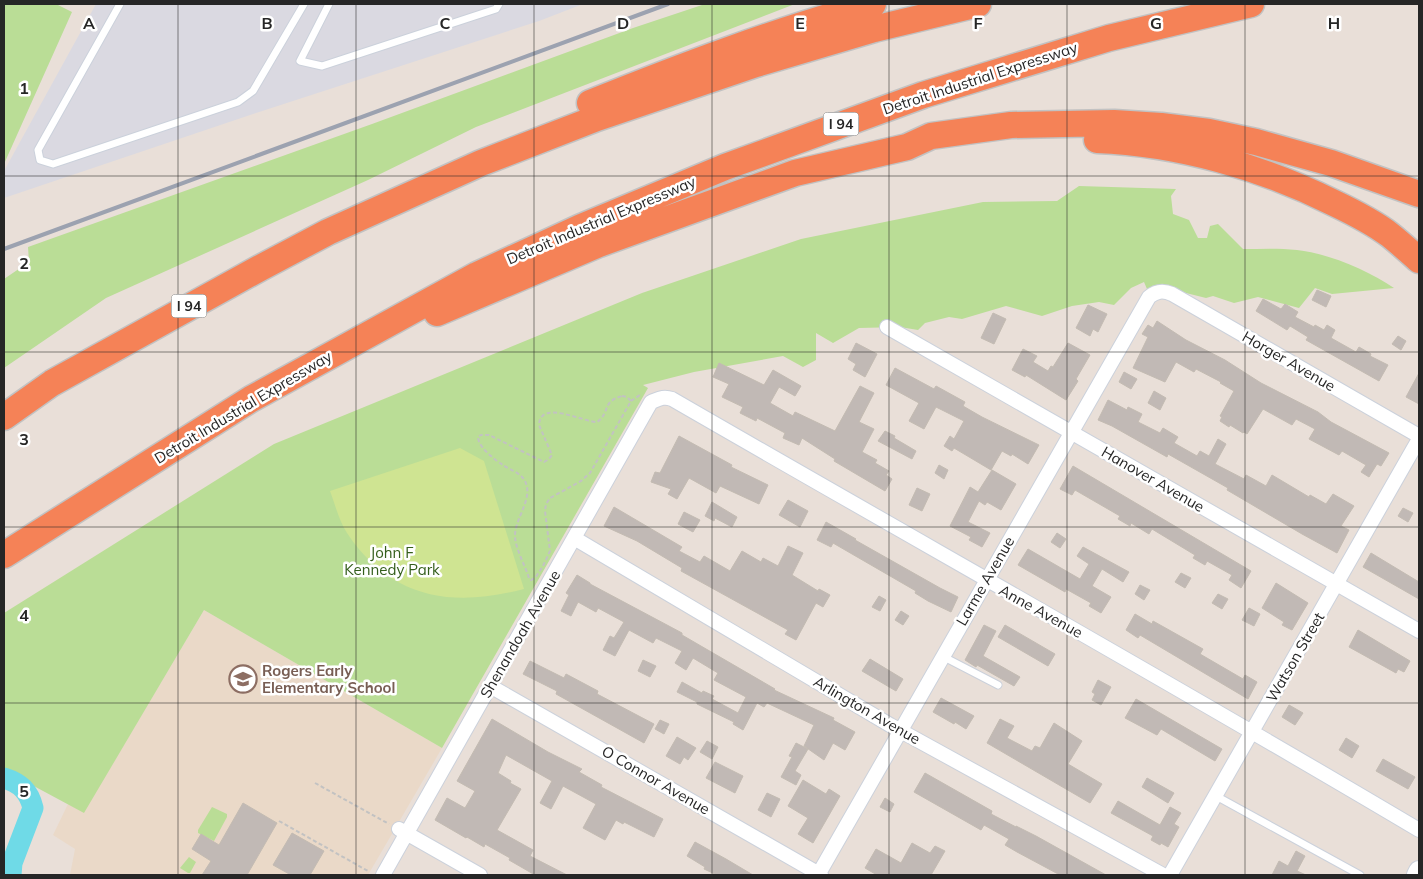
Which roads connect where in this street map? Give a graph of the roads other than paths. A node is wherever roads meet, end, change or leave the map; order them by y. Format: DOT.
graph roads {
  1 [pos="120,4"];
  2 [pos="304,4"];
  3 [pos="329,4"];
  4 [pos="499,4"];
  5 [pos="978,4"];
  6 [pos="1251,4"];
  7 [pos="868,5"];
  8 [pos="907,147"];
  9 [pos="1419,194"];
  10 [pos="328,232"];
  11 [pos="1419,260"];
  12 [pos="1157,292"];
  13 [pos="886,327"];
  14 [pos="298,372"];
  15 [pos="661,398"];
  16 [pos="4,417"];
  17 [pos="1071,432"];
  18 [pos="1419,438"];
  19 [pos="574,538"];
  20 [pos="4,555"];
  21 [pos="986,580"];
  22 [pos="1337,584"];
  23 [pos="1419,631"];
  24 [pos="942,656"];
  25 [pos="998,685"];
  26 [pos="490,686"];
  27 [pos="900,730"];
  28 [pos="1253,731"];
  29 [pos="1216,796"];
  30 [pos="400,830"];
  31 [pos="1419,830"];
  32 [pos="1419,871"];
  33 [pos="383,875"];
  34 [pos="480,875"];
  35 [pos="819,875"];
  36 [pos="1163,875"];
  37 [pos="1170,875"];
  38 [pos="1360,875"];
  39 [pos="1417,875"];
  1 -- 2 [label="lane"];
  3 -- 4 [label="lane"];
  5 -- 10 [label="highway, I 94"];
  6 -- 14 [label="highway, Detroit Industrial Expressway / I 94"];
  7 -- 10 [label="highway"];
  8 -- 9 [label="highway"];
  8 -- 11 [label="highway"];
  8 -- 14 [label="highway"];
  10 -- 16 [label="highway, I 94"];
  12 -- 17 [label="street, Larme Avenue"];
  12 -- 18 [label="street, Horger Avenue"];
  13 -- 17 [label="street, Hanover Avenue"];
  14 -- 20 [label="highway, Detroit Industrial Expressway / I 94"];
  15 -- 19 [label="street, Shenandoah Avenue"];
  15 -- 21 [label="street, Anne Avenue"];
  17 -- 21 [label="street, Larme Avenue"];
  17 -- 22 [label="street, Hanover Avenue"];
  18 -- 22 [label="street, Watson Street"];
  19 -- 26 [label="street, Shenandoah Avenue"];
  19 -- 27 [label="street, Arlington Avenue"];
  21 -- 24 [label="street, Larme Avenue"];
  21 -- 28 [label="street, Anne Avenue"];
  22 -- 23 [label="street, Hanover Avenue"];
  22 -- 28 [label="street, Watson Street"];
  24 -- 25 [label="lane"];
  24 -- 27 [label="street, Larme Avenue"];
  26 -- 30 [label="street, Shenandoah Avenue"];
  26 -- 35 [label="street, O Connor Avenue"];
  27 -- 35 [label="street, Larme Avenue"];
  27 -- 36 [label="street, Arlington Avenue"];
  28 -- 29 [label="street, Watson Street"];
  28 -- 31 [label="street, Anne Avenue"];
  29 -- 37 [label="street, Watson Street"];
  29 -- 38 [label="lane"];
  30 -- 33 [label="street, Shenandoah Avenue"];
  30 -- 34 [label="street"];
  32 -- 39 [label="main road"];
}
